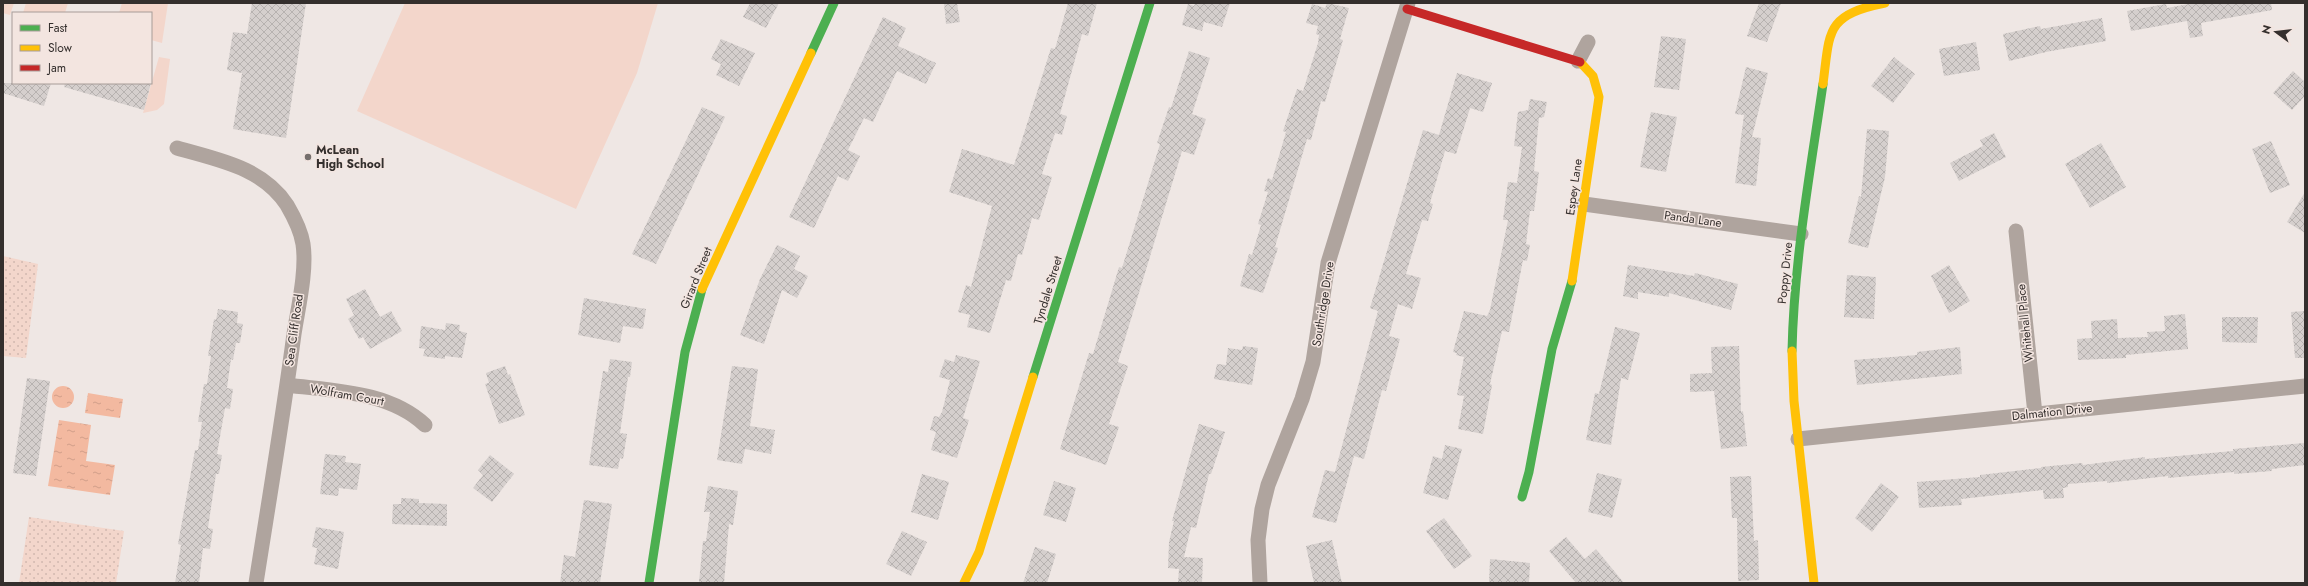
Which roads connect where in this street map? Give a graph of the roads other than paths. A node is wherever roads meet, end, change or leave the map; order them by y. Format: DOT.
graph roads {
  1 [pos="834,3"];
  2 [pos="1150,3"];
  3 [pos="1885,3"];
  4 [pos="1408,6"];
  5 [pos="1588,42"];
  6 [pos="1578,61"];
  7 [pos="177,148"];
  8 [pos="1584,204"];
  9 [pos="2016,231"];
  10 [pos="1801,234"];
  11 [pos="287,385"];
  12 [pos="2305,386"];
  13 [pos="2035,414"];
  14 [pos="425,425"];
  15 [pos="1798,439"];
  16 [pos="1522,497"];
  17 [pos="256,583"];
  18 [pos="649,583"];
  19 [pos="964,583"];
  20 [pos="1260,583"];
  21 [pos="1814,583"];
  1 -- 18 [label="street, Girard Street"];
  2 -- 19 [label="street, Tyndale Street"];
  3 -- 10 [label="street, Poppy Drive"];
  4 -- 6 [label="street, Espey Lane"];
  4 -- 20 [label="street, Southridge Drive"];
  5 -- 6 [label="street"];
  6 -- 8 [label="street, Espey Lane"];
  7 -- 11 [label="street, Sea Cliff Road"];
  8 -- 10 [label="street, Panda Lane"];
  8 -- 16 [label="street, Espey Lane"];
  9 -- 13 [label="street, Whitehall Place"];
  10 -- 15 [label="street, Poppy Drive"];
  11 -- 14 [label="street, Wolfram Court"];
  11 -- 17 [label="street, Sea Cliff Road"];
  12 -- 13 [label="street, Dalmation Drive"];
  13 -- 15 [label="street, Dalmation Drive"];
  15 -- 21 [label="street, Poppy Drive"];
}
